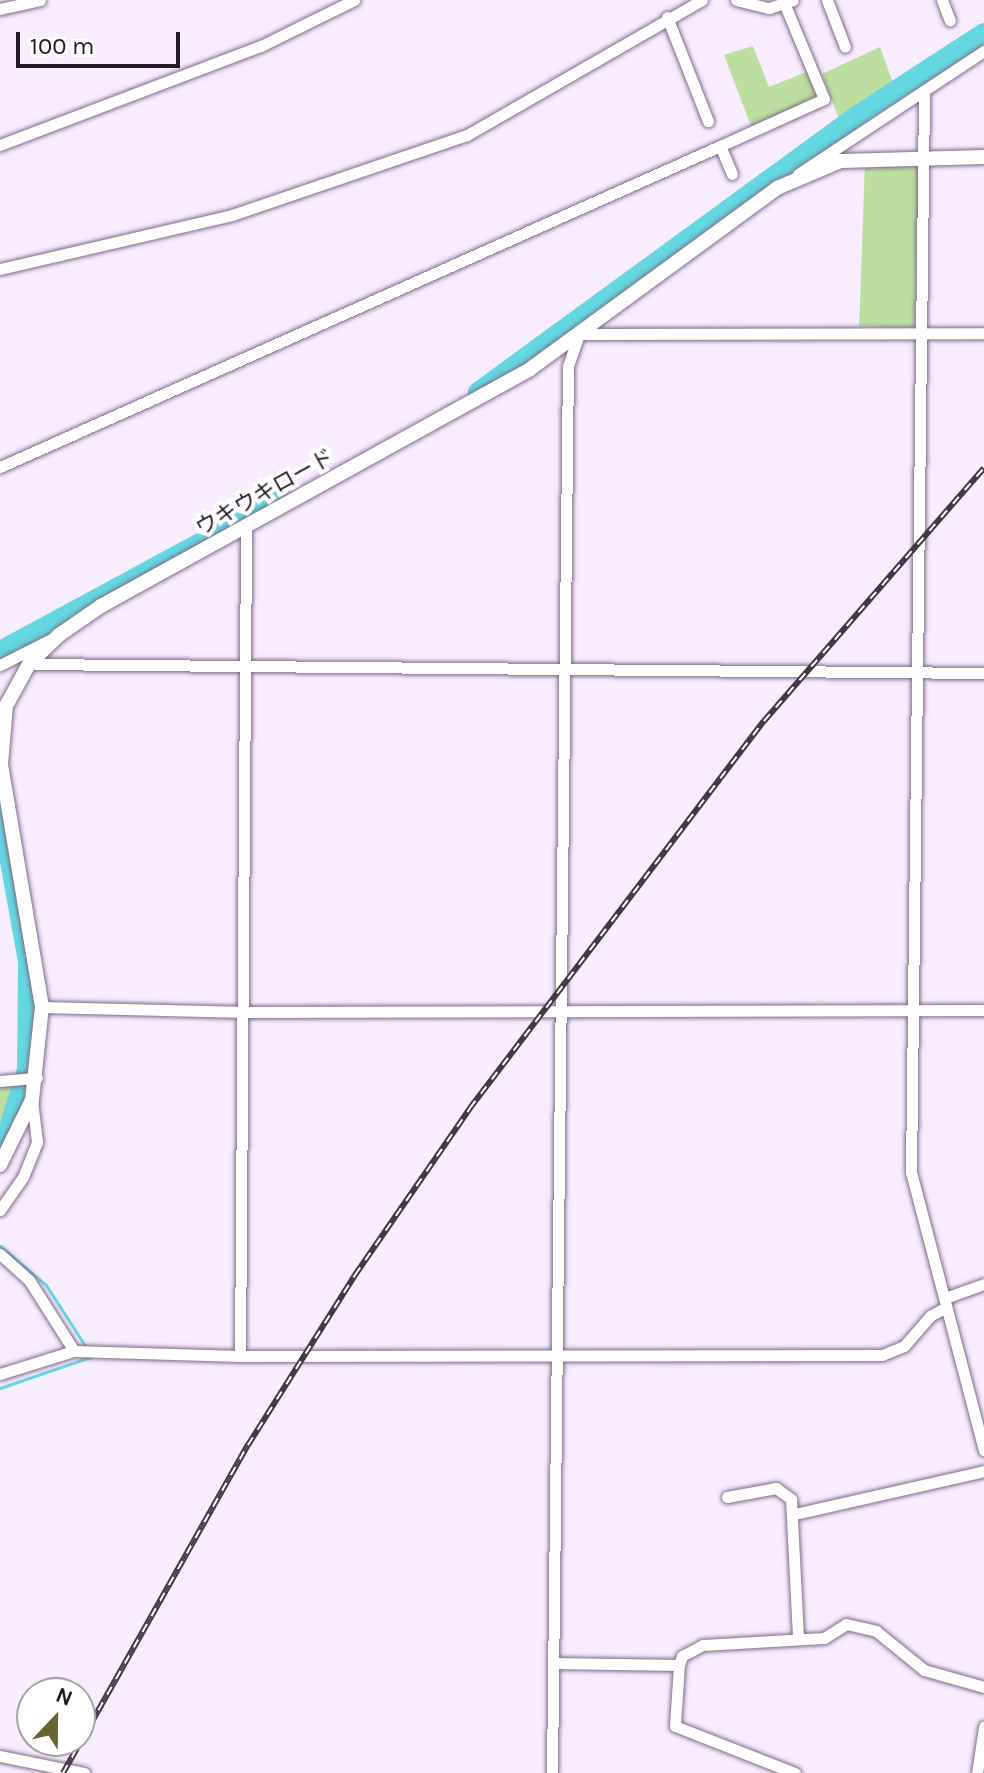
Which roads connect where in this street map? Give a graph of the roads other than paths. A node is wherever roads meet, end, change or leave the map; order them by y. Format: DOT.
graph roads {
  1 [pos="40,0"];
  2 [pos="354,0"];
  3 [pos="736,0"];
  4 [pos="827,0"];
  5 [pos="942,0"];
  6 [pos="694,1"];
  7 [pos="788,1"];
  8 [pos="0,9"];
  9 [pos="667,17"];
  10 [pos="950,21"];
  11 [pos="845,47"];
  12 [pos="984,51"];
  13 [pos="924,94"];
  14 [pos="708,121"];
  15 [pos="0,145"];
  16 [pos="720,146"];
  17 [pos="924,157"];
  18 [pos="984,157"];
  19 [pos="732,174"];
  20 [pos="777,188"];
  21 [pos="0,269"];
  22 [pos="918,332"];
  23 [pos="984,333"];
  24 [pos="579,334"];
  25 [pos="0,467"];
  26 [pos="246,530"];
  27 [pos="59,635"];
  28 [pos="29,664"];
  29 [pos="0,665"];
  30 [pos="246,670"];
  31 [pos="563,671"];
  32 [pos="916,673"];
  33 [pos="984,673"];
  34 [pos="1,762"];
  35 [pos="7,840"];
  36 [pos="42,1007"];
  37 [pos="911,1009"];
  38 [pos="984,1010"];
  39 [pos="246,1012"];
  40 [pos="559,1012"];
  41 [pos="37,1078"];
  42 [pos="0,1081"];
  43 [pos="32,1100"];
  44 [pos="0,1165"];
  45 [pos="0,1210"];
  46 [pos="0,1254"];
  47 [pos="984,1284"];
  48 [pos="946,1302"];
  49 [pos="74,1351"];
  50 [pos="558,1352"];
  51 [pos="240,1356"];
  52 [pos="0,1374"];
  53 [pos="984,1451"];
  54 [pos="984,1471"];
  55 [pos="727,1497"];
  56 [pos="795,1514"];
  57 [pos="798,1639"];
  58 [pos="553,1663"];
  59 [pos="679,1665"];
  60 [pos="984,1687"];
  61 [pos="984,1727"];
  62 [pos="0,1756"];
  63 [pos="84,1773"];
  64 [pos="552,1773"];
  65 [pos="795,1773"];
  66 [pos="977,1773"];
  1 -- 8 [label="street"];
  2 -- 15 [label="street"];
  3 -- 7 [label="street"];
  4 -- 11 [label="street"];
  5 -- 10 [label="street"];
  6 -- 9 [label="street"];
  7 -- 16 [label="street"];
  9 -- 14 [label="street"];
  9 -- 21 [label="street"];
  12 -- 13 [label="street"];
  13 -- 17 [label="street"];
  13 -- 20 [label="street"];
  16 -- 19 [label="street"];
  16 -- 25 [label="street"];
  17 -- 18 [label="street, ウキウキロード"];
  17 -- 20 [label="street, ウキウキロード"];
  17 -- 22 [label="street"];
  20 -- 24 [label="street, ウキウキロード"];
  22 -- 23 [label="street"];
  22 -- 24 [label="street"];
  22 -- 32 [label="street"];
  24 -- 26 [label="street, ウキウキロード"];
  24 -- 31 [label="street"];
  26 -- 27 [label="street, ウキウキロード"];
  26 -- 30 [label="street"];
  27 -- 28 [label="street, ウキウキロード"];
  27 -- 29 [label="street"];
  28 -- 30 [label="street"];
  28 -- 34 [label="street, ウキウキロード"];
  30 -- 31 [label="street"];
  30 -- 39 [label="street"];
  31 -- 32 [label="street"];
  31 -- 40 [label="street"];
  32 -- 33 [label="street"];
  32 -- 37 [label="street"];
  34 -- 35 [label="street, ウキウキロード"];
  35 -- 36 [label="street, ウキウキロード"];
  36 -- 39 [label="street"];
  36 -- 41 [label="street, ウキウキロード"];
  37 -- 38 [label="street"];
  37 -- 40 [label="street"];
  37 -- 48 [label="street"];
  39 -- 40 [label="street"];
  39 -- 51 [label="street"];
  40 -- 50 [label="street"];
  41 -- 42 [label="street"];
  41 -- 43 [label="street, ウキウキロード"];
  43 -- 44 [label="street, ウキウキロード"];
  43 -- 45 [label="street"];
  46 -- 49 [label="street"];
  47 -- 48 [label="street"];
  48 -- 50 [label="street"];
  48 -- 53 [label="street"];
  49 -- 51 [label="street"];
  49 -- 52 [label="street"];
  50 -- 51 [label="street"];
  50 -- 58 [label="street"];
  54 -- 56 [label="street"];
  55 -- 56 [label="street"];
  56 -- 57 [label="street"];
  57 -- 59 [label="street"];
  57 -- 60 [label="street"];
  58 -- 59 [label="street"];
  58 -- 64 [label="street"];
  59 -- 65 [label="street"];
  61 -- 66 [label="street"];
  62 -- 63 [label="street"];
}
